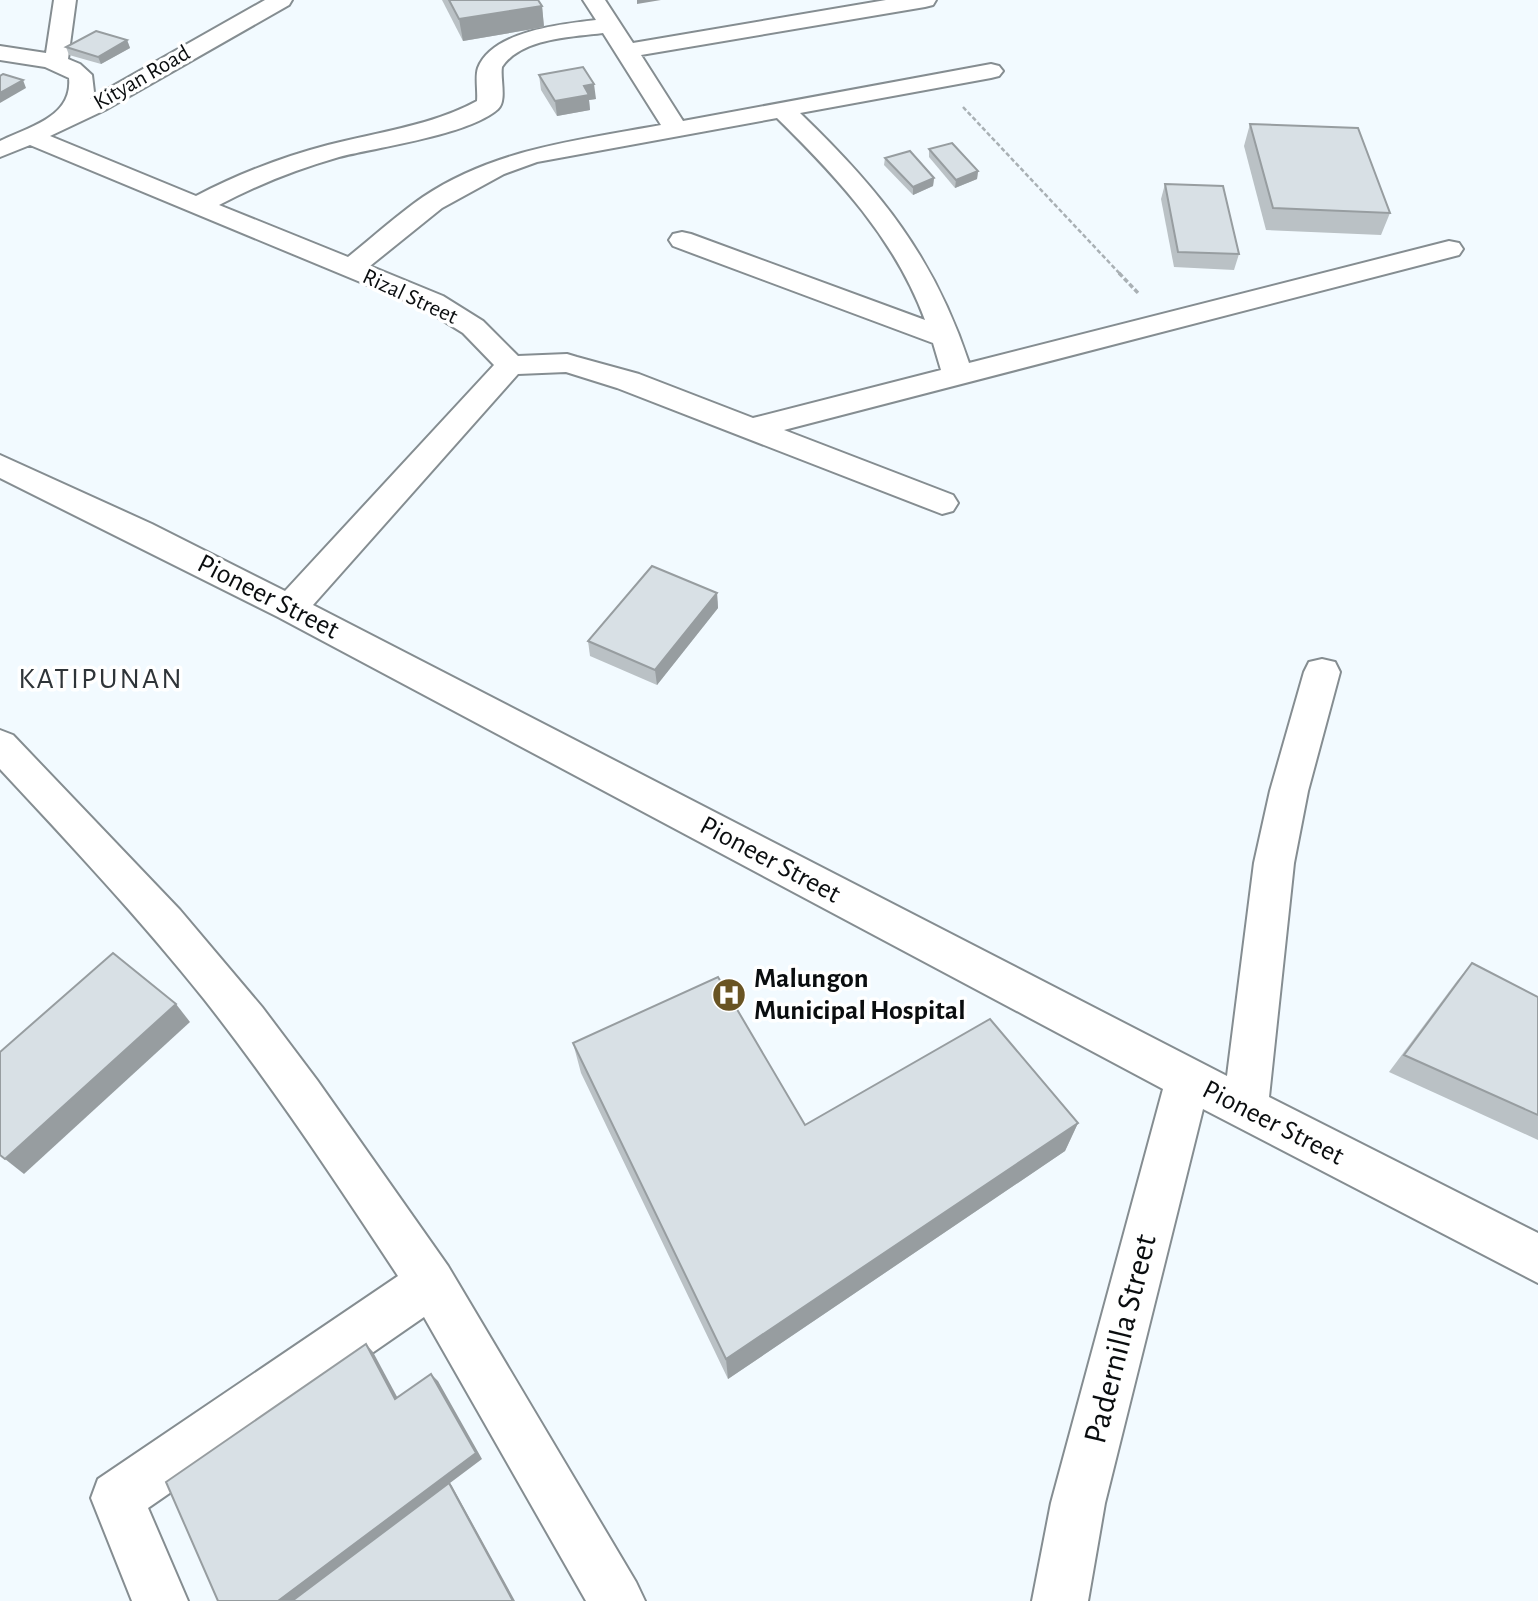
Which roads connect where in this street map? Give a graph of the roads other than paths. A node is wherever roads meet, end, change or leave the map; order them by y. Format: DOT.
graph roads {
  1 [pos="65,0"];
  2 [pos="281,0"];
  3 [pos="594,0"];
  4 [pos="925,0"];
  5 [pos="610,25"];
  6 [pos="626,51"];
  7 [pos="0,53"];
  8 [pos="56,63"];
  9 [pos="991,71"];
  10 [pos="782,108"];
  11 [pos="64,121"];
  12 [pos="675,128"];
  13 [pos="31,136"];
  14 [pos="0,149"];
  15 [pos="198,205"];
  16 [pos="682,240"];
  17 [pos="1448,249"];
  18 [pos="350,269"];
  19 [pos="946,338"];
  20 [pos="510,365"];
  21 [pos="957,373"];
  22 [pos="751,429"];
  23 [pos="0,465"];
  24 [pos="942,503"];
  25 [pos="290,608"];
  26 [pos="1322,672"];
  27 [pos="0,744"];
  28 [pos="1188,1079"];
  29 [pos="1245,1108"];
  30 [pos="1538,1259"];
  31 [pos="431,1283"];
  32 [pos="160,1601"];
  33 [pos="617,1601"];
  34 [pos="1060,1601"];
  1 -- 8 [label="street"];
  2 -- 11 [label="street, Kityan Road"];
  3 -- 5 [label="street"];
  4 -- 6 [label="street"];
  5 -- 6 [label="street"];
  5 -- 15 [label="street"];
  6 -- 12 [label="street"];
  7 -- 8 [label="street"];
  8 -- 11 [label="street"];
  9 -- 10 [label="street"];
  10 -- 12 [label="street"];
  10 -- 19 [label="street"];
  11 -- 13 [label="street, Kityan Road"];
  12 -- 18 [label="street"];
  13 -- 14 [label="street, Kityan Road"];
  13 -- 15 [label="street, Rizal Street"];
  15 -- 18 [label="street, Rizal Street"];
  16 -- 19 [label="street"];
  17 -- 21 [label="street"];
  18 -- 20 [label="street, Rizal Street"];
  19 -- 21 [label="street"];
  20 -- 22 [label="street"];
  20 -- 25 [label="street"];
  21 -- 22 [label="street"];
  22 -- 24 [label="street"];
  23 -- 25 [label="street, Pioneer Street"];
  25 -- 28 [label="street, Pioneer Street"];
  26 -- 29 [label="street"];
  27 -- 31 [label="street"];
  28 -- 29 [label="street, Pioneer Street"];
  28 -- 34 [label="street, Padernilla Street"];
  29 -- 30 [label="street, Pioneer Street"];
  31 -- 32 [label="street"];
  31 -- 33 [label="street"];
}
